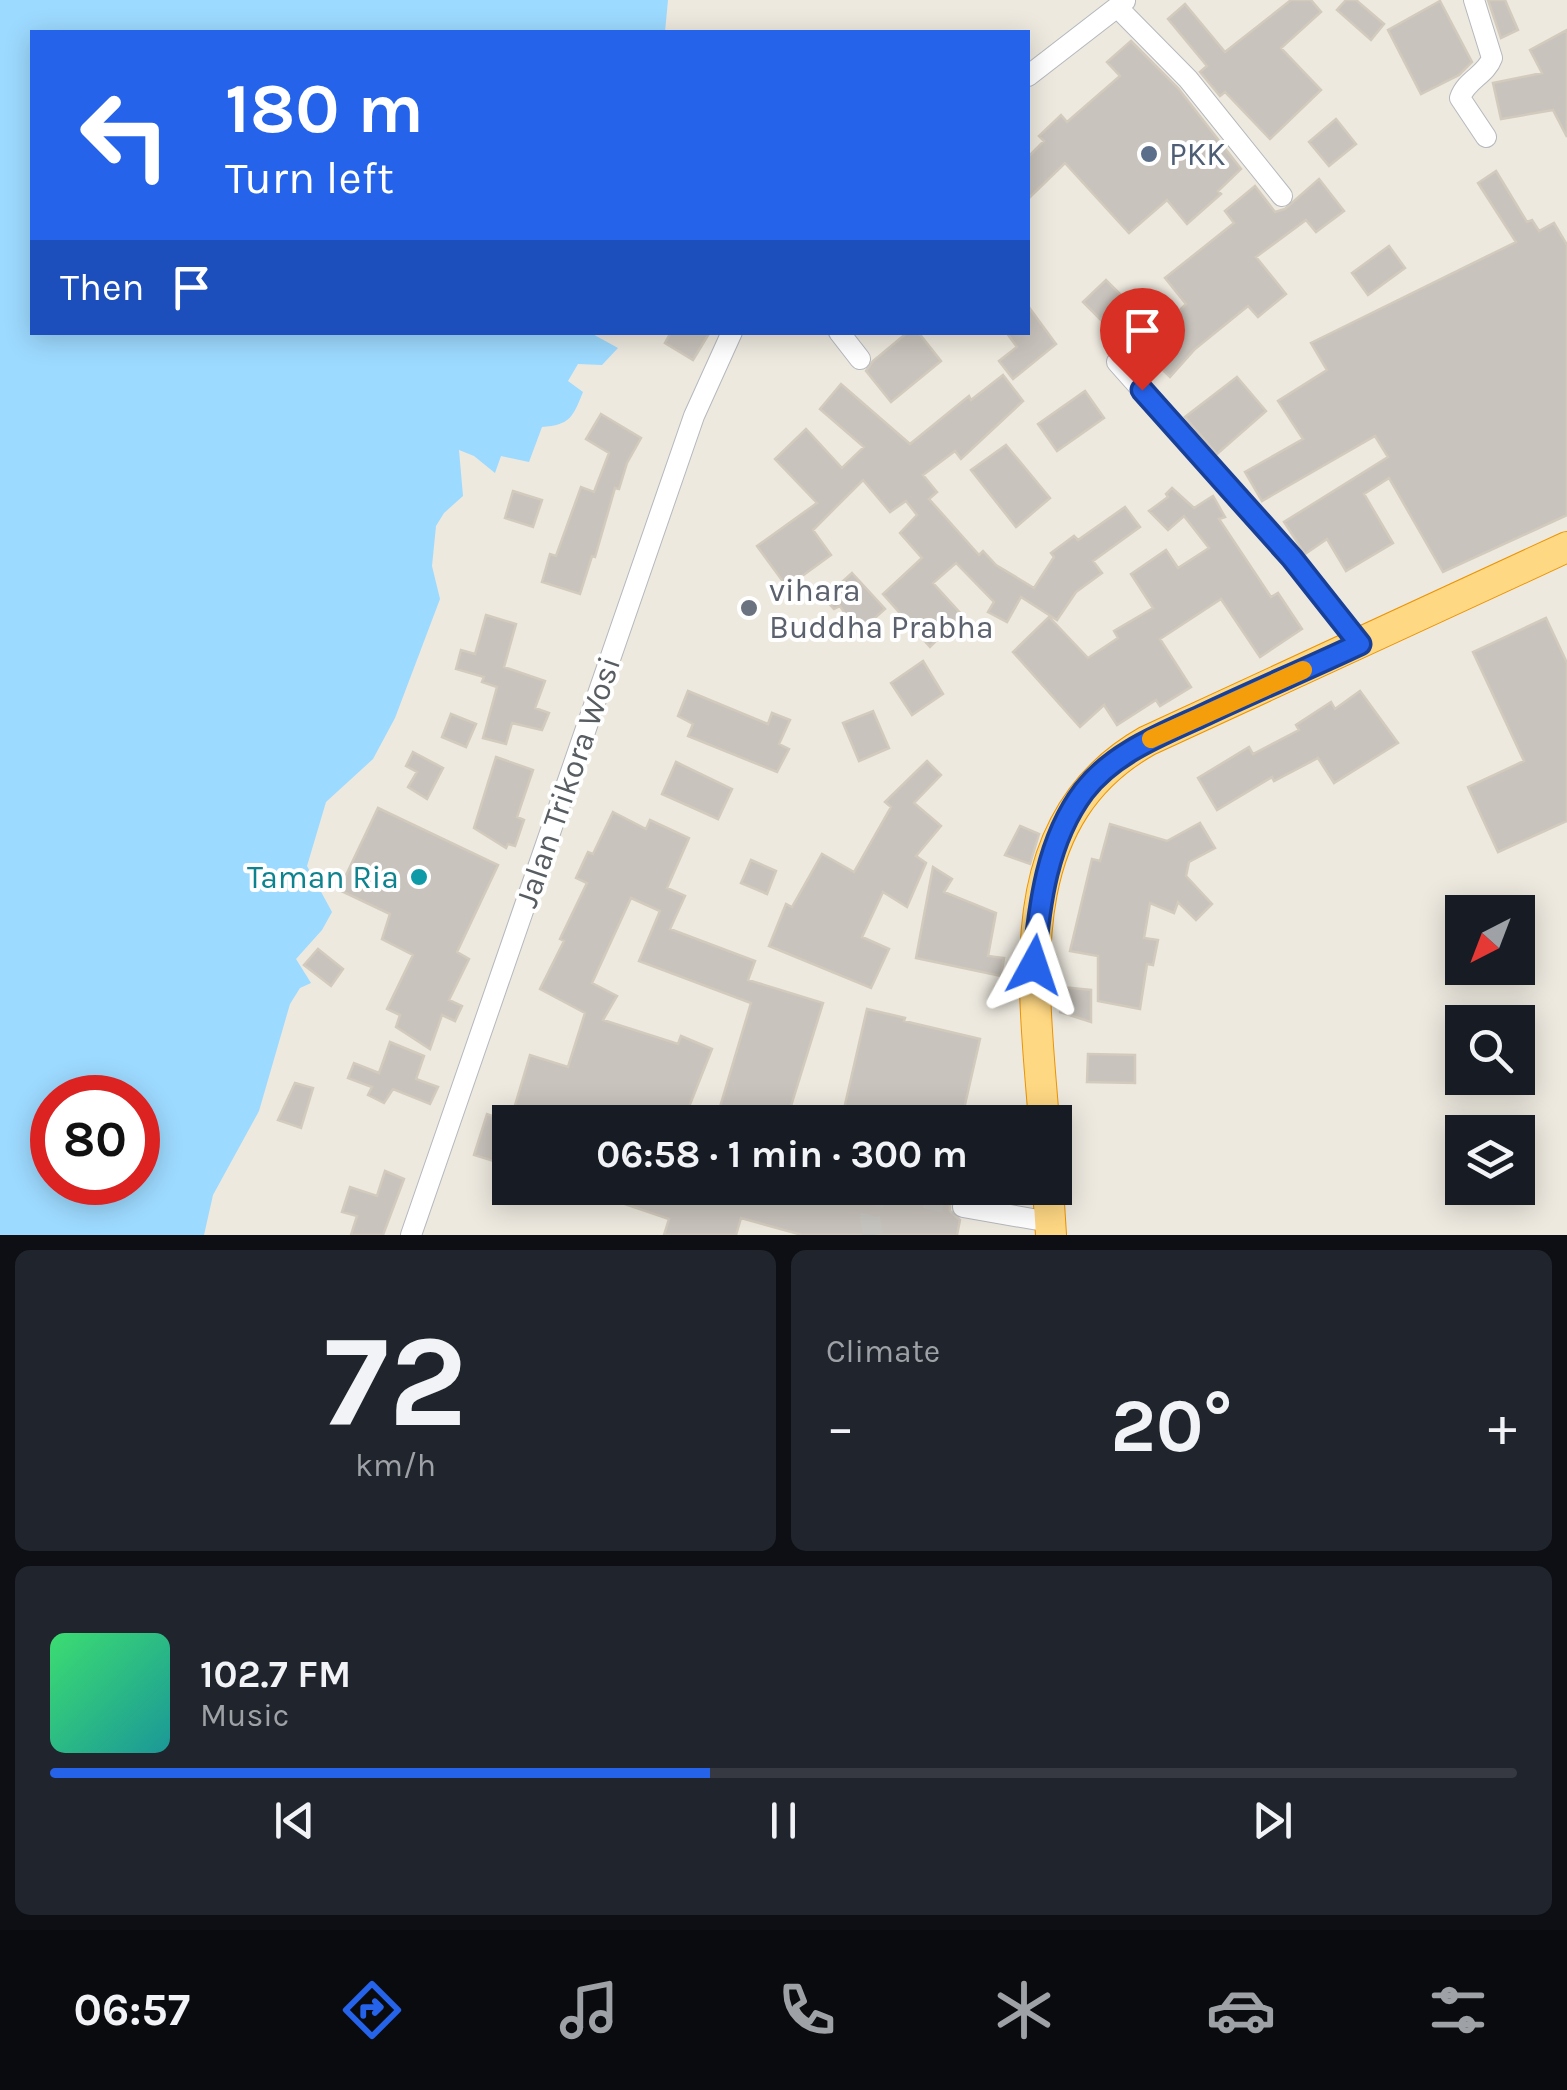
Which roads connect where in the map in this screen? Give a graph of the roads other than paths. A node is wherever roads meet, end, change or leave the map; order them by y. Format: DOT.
graph roads {
  1 [pos="1474,0"];
  2 [pos="1122,3"];
  3 [pos="1030,74"];
  4 [pos="1486,137"];
  5 [pos="1282,196"];
  6 [pos="731,335"];
  7 [pos="841,335"];
  8 [pos="860,359"];
  9 [pos="1117,362"];
  10 [pos="1567,547"];
  11 [pos="1360,644"];
  12 [pos="1043,1105"];
  13 [pos="963,1207"];
  14 [pos="1051,1229"];
  15 [pos="411,1235"];
  1 -- 4 [label="street"];
  2 -- 3 [label="street"];
  2 -- 5 [label="street"];
  6 -- 15 [label="street, Jalan Trikora Wosi"];
  7 -- 8 [label="street"];
  9 -- 11 [label="street"];
  10 -- 11 [label="highway"];
  11 -- 12 [label="highway"];
  13 -- 14 [label="street"];
}
